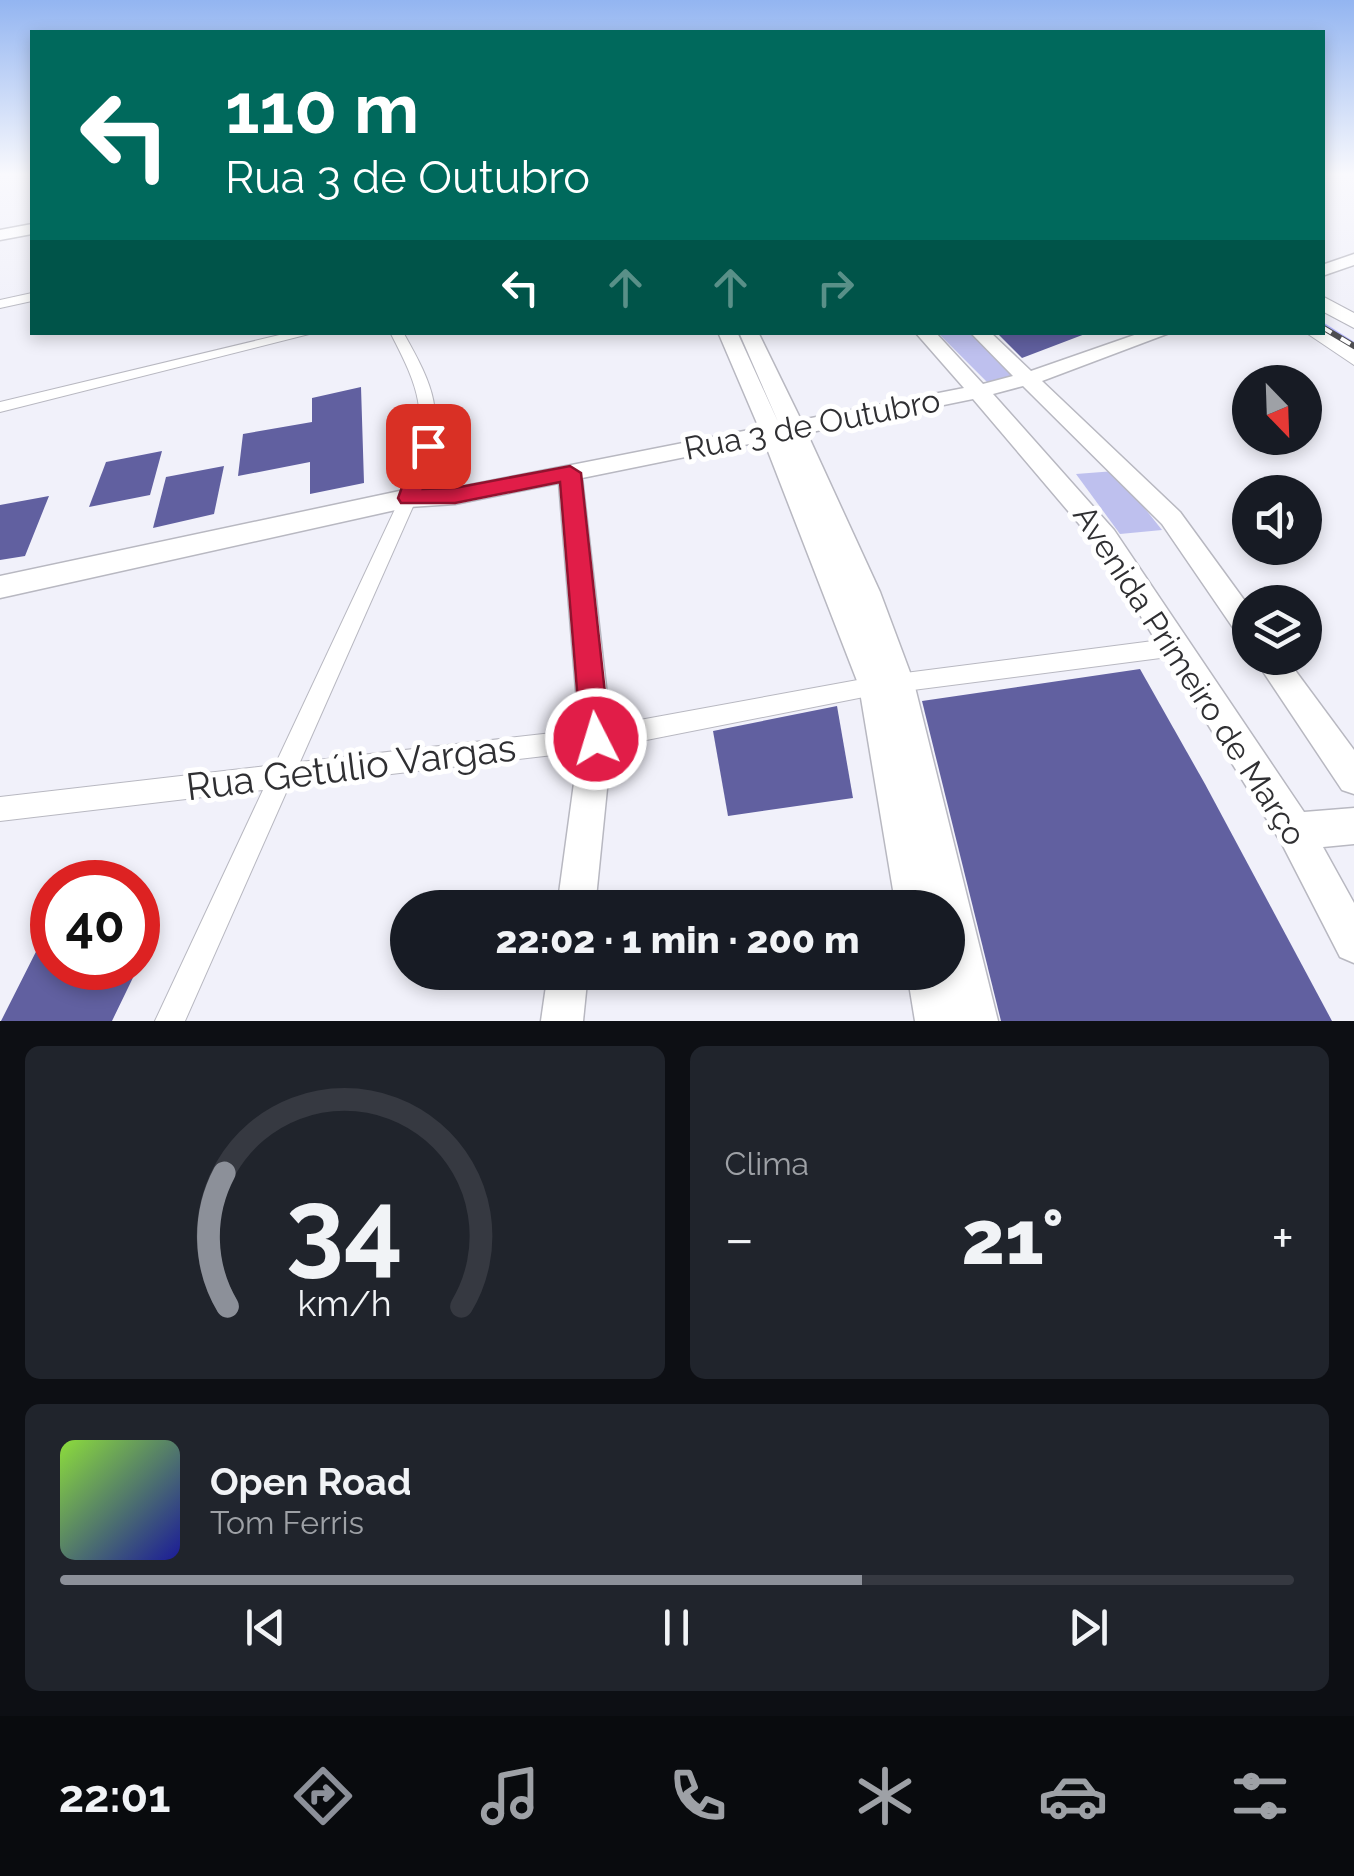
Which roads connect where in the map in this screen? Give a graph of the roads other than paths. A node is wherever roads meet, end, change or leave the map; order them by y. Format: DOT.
graph roads {
  1 [pos="30,229"];
  2 [pos="0,235"];
  3 [pos="1354,259"];
  4 [pos="1325,270"];
  5 [pos="30,297"];
  6 [pos="0,304"];
  7 [pos="1325,304"];
  8 [pos="1354,322"];
  9 [pos="298,335"];
  10 [pos="398,335"];
  11 [pos="728,335"];
  12 [pos="749,335"];
  13 [pos="927,335"];
  14 [pos="982,335"];
  15 [pos="1155,335"];
  16 [pos="1320,335"];
  17 [pos="1354,358"];
  18 [pos="1030,378"];
  19 [pos="980,391"];
  20 [pos="0,406"];
  21 [pos="782,429"];
  22 [pos="570,473"];
  23 [pos="406,506"];
  24 [pos="117,569"];
  25 [pos="0,587"];
  26 [pos="0,603"];
  27 [pos="1232,604"];
  28 [pos="1176,647"];
  29 [pos="1282,675"];
  30 [pos="886,685"];
  31 [pos="596,739"];
  32 [pos="280,774"];
  33 [pos="1354,778"];
  34 [pos="0,808"];
  35 [pos="1354,826"];
  36 [pos="1296,830"];
  37 [pos="578,890"];
  38 [pos="913,890"];
  39 [pos="1354,943"];
  40 [pos="566,990"];
  41 [pos="931,990"];
  42 [pos="170,1021"];
  43 [pos="562,1021"];
  44 [pos="936,1021"];
  45 [pos="977,1021"];
  1 -- 2 [label="main road"];
  3 -- 4 [label="main road"];
  5 -- 6 [label="street"];
  7 -- 8 [label="main road"];
  9 -- 20 [label="street"];
  10 -- 23 [label="street"];
  11 -- 21 [label="main road"];
  12 -- 21 [label="main road"];
  13 -- 19 [label="main road, Avenida Primeiro de Março"];
  14 -- 18 [label="main road, Avenida Primeiro de Março"];
  15 -- 18 [label="main road, Rua 3 de Outubro"];
  16 -- 17 [label="main road"];
  18 -- 19 [label="main road, Rua 3 de Outubro"];
  18 -- 27 [label="main road, Avenida Primeiro de Março"];
  19 -- 21 [label="main road, Rua 3 de Outubro"];
  19 -- 28 [label="main road, Avenida Primeiro de Março"];
  21 -- 22 [label="main road, Rua 3 de Outubro"];
  21 -- 30 [label="main road"];
  22 -- 23 [label="main road, Rua 3 de Outubro"];
  22 -- 31 [label="main road"];
  23 -- 24 [label="main road, Rua 3 de Outubro"];
  23 -- 32 [label="street"];
  24 -- 25 [label="main road, Rua 3 de Outubro"];
  24 -- 26 [label="main road, Rua 3 de Outubro"];
  28 -- 30 [label="street, Rua Getúlio Vargas"];
  28 -- 36 [label="main road, Avenida Primeiro de Março"];
  29 -- 33 [label="main road"];
  30 -- 31 [label="street, Rua Getúlio Vargas"];
  30 -- 38 [label="main road"];
  30 -- 45 [label="main road"];
  31 -- 32 [label="street, Rua Getúlio Vargas"];
  31 -- 37 [label="main road"];
  32 -- 34 [label="street, Rua Getúlio Vargas"];
  32 -- 42 [label="street"];
  35 -- 36 [label="main road"];
  36 -- 39 [label="main road, Avenida Primeiro de Março"];
  40 -- 43 [label="main road"];
  41 -- 44 [label="main road"];
}
